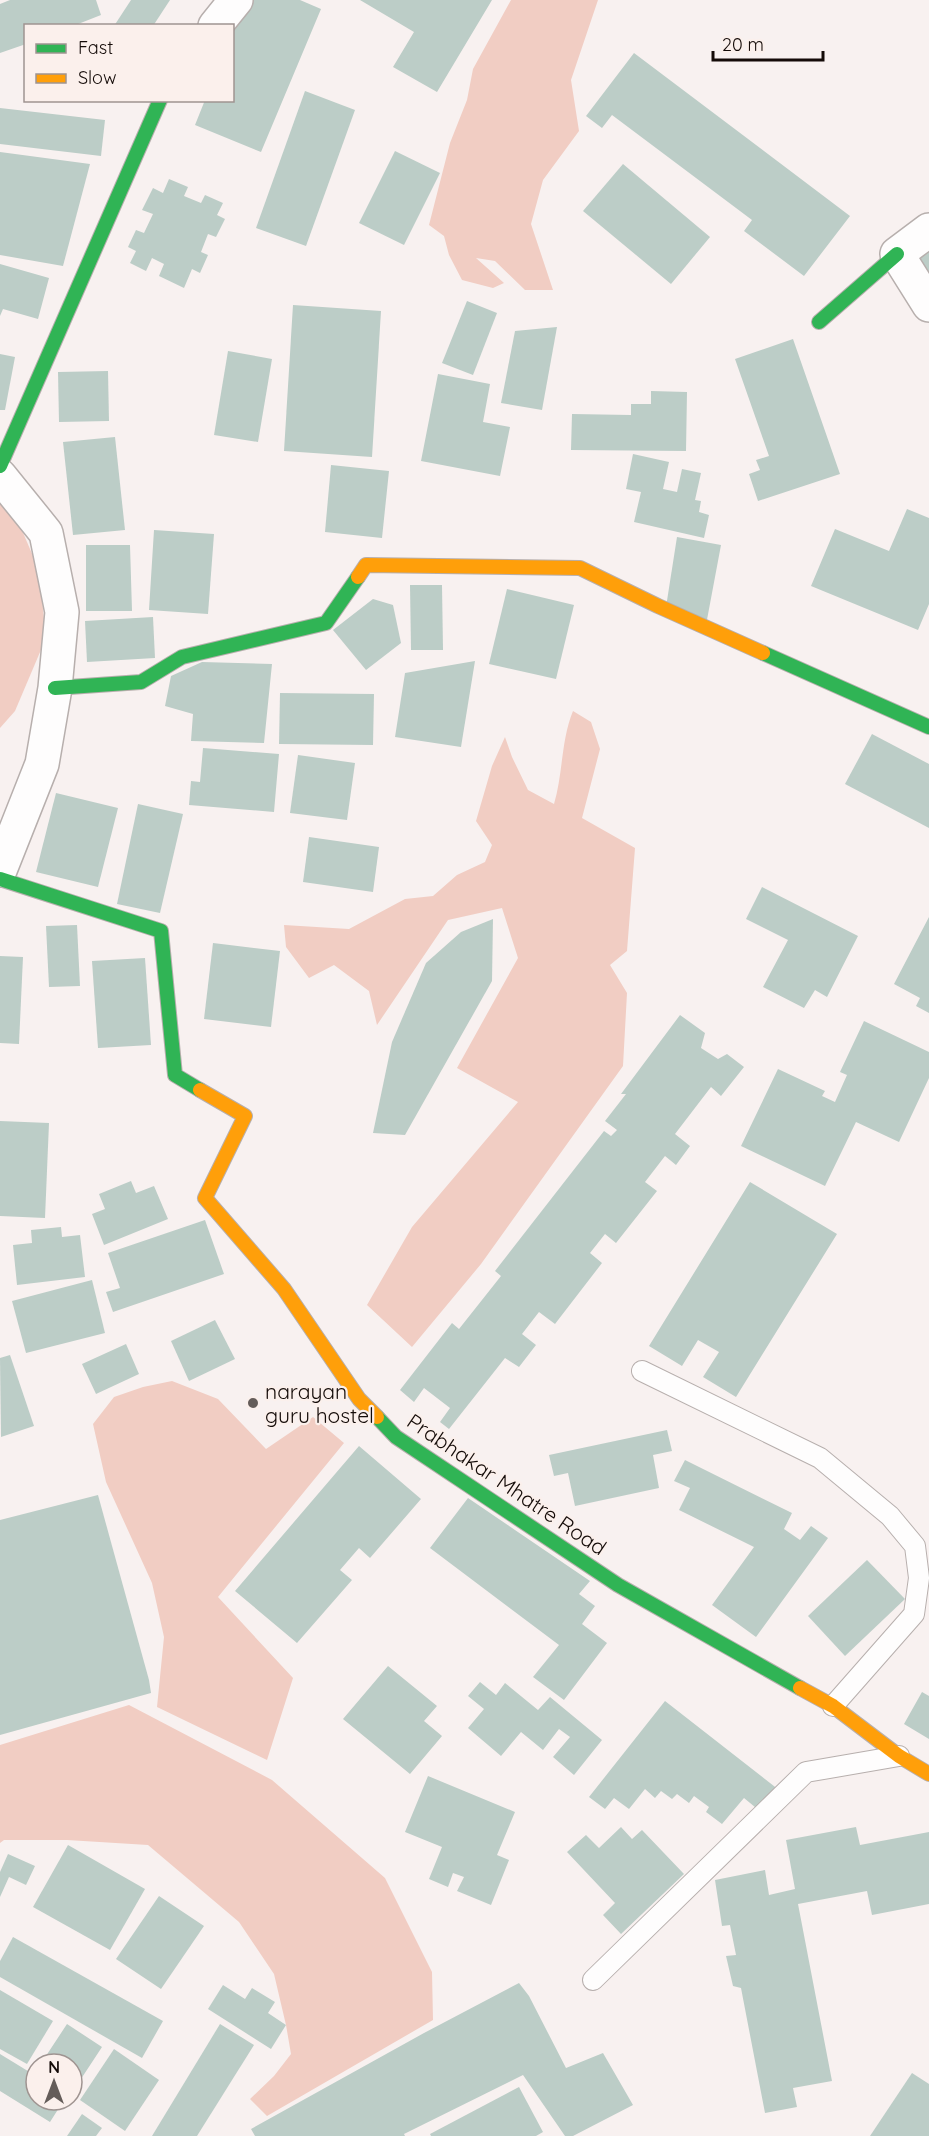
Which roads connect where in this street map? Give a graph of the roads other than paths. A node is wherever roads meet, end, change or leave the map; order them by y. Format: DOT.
graph roads {
  1 [pos="236,0"];
  2 [pos="217,24"];
  3 [pos="159,102"];
  4 [pos="929,230"];
  5 [pos="897,254"];
  6 [pos="929,305"];
  7 [pos="819,322"];
  8 [pos="0,466"];
  9 [pos="0,476"];
  10 [pos="55,688"];
  11 [pos="929,727"];
  12 [pos="0,870"];
  13 [pos="0,879"];
  14 [pos="642,1371"];
  15 [pos="833,1706"];
  16 [pos="899,1756"];
  17 [pos="929,1774"];
  18 [pos="593,1980"];
  1 -- 2 [label="street"];
  3 -- 8 [label="street"];
  4 -- 5 [label="street"];
  5 -- 6 [label="street"];
  5 -- 7 [label="street"];
  9 -- 10 [label="street"];
  10 -- 11 [label="street"];
  10 -- 12 [label="street"];
  13 -- 15 [label="street, Prabhakar Mhatre Road"];
  14 -- 15 [label="lane"];
  15 -- 16 [label="street, Prabhakar Mhatre Road"];
  16 -- 17 [label="street, Prabhakar Mhatre Road"];
  16 -- 18 [label="lane"];
}
